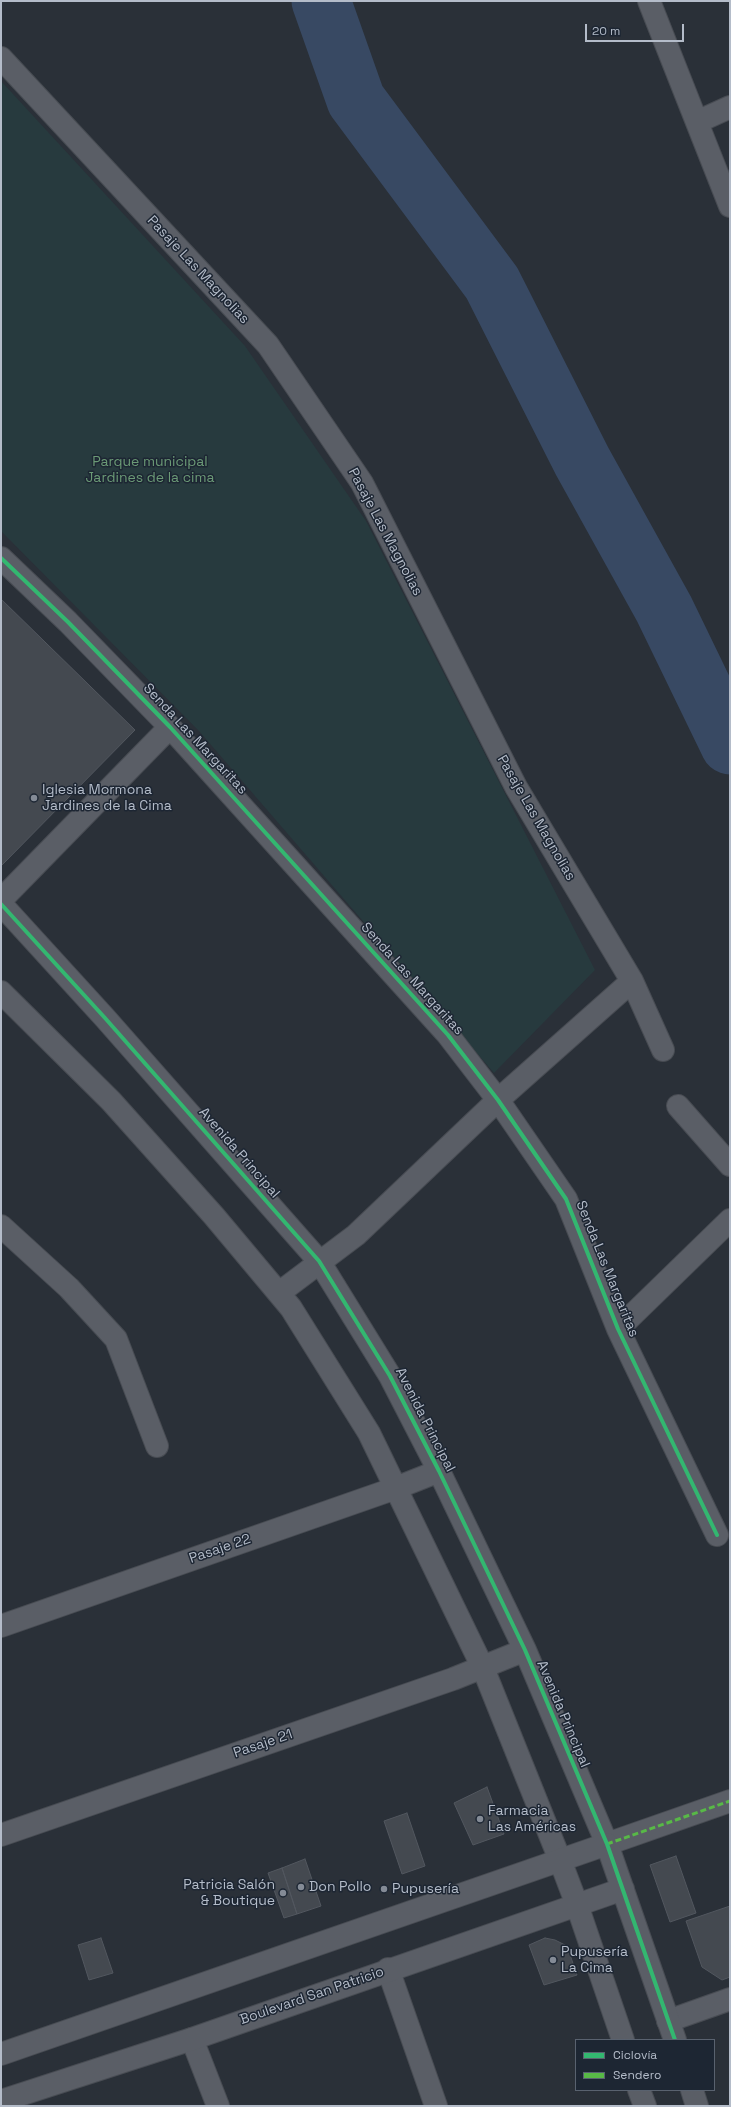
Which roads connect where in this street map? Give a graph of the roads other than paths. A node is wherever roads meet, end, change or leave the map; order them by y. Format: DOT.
graph roads {
  1 [pos="648,1"];
  2 [pos="1,58"];
  3 [pos="730,107"];
  4 [pos="697,122"];
  5 [pos="730,206"];
  6 [pos="1,558"];
  7 [pos="170,727"];
  8 [pos="1,900"];
  9 [pos="1,904"];
  10 [pos="632,981"];
  11 [pos="1,992"];
  12 [pos="663,1050"];
  13 [pos="498,1100"];
  14 [pos="678,1106"];
  15 [pos="730,1165"];
  16 [pos="730,1220"];
  17 [pos="1,1226"];
  18 [pos="319,1261"];
  19 [pos="279,1293"];
  20 [pos="618,1329"];
  21 [pos="157,1446"];
  22 [pos="439,1471"];
  23 [pos="396,1488"];
  24 [pos="717,1535"];
  25 [pos="1,1626"];
  26 [pos="525,1650"];
  27 [pos="483,1668"];
  28 [pos="730,1801"];
  29 [pos="1,1835"];
  30 [pos="606,1844"];
  31 [pos="560,1860"];
  32 [pos="623,1889"];
  33 [pos="577,1905"];
  34 [pos="388,1969"];
  35 [pos="730,1999"];
  36 [pos="671,2030"];
  37 [pos="192,2038"];
  38 [pos="623,2039"];
  39 [pos="1,2054"];
  40 [pos="639,2091"];
  41 [pos="692,2091"];
  42 [pos="7,2102"];
  43 [pos="218,2106"];
  44 [pos="436,2106"];
  45 [pos="645,2106"];
  46 [pos="697,2106"];
  1 -- 4 [label="street"];
  2 -- 10 [label="street, Pasaje Las Magnolias"];
  3 -- 4 [label="street"];
  4 -- 5 [label="street"];
  6 -- 7 [label="street, Senda Las Margaritas"];
  7 -- 8 [label="street"];
  7 -- 13 [label="street, Senda Las Margaritas"];
  9 -- 18 [label="street, Avenida Principal"];
  10 -- 12 [label="street, Pasaje Las Magnolias"];
  10 -- 13 [label="street"];
  11 -- 19 [label="street"];
  13 -- 18 [label="street"];
  13 -- 20 [label="street, Senda Las Margaritas"];
  14 -- 15 [label="street"];
  16 -- 20 [label="street"];
  17 -- 21 [label="street"];
  18 -- 19 [label="street"];
  18 -- 22 [label="street, Avenida Principal"];
  19 -- 23 [label="street"];
  20 -- 24 [label="street, Senda Las Margaritas"];
  22 -- 23 [label="street, Pasaje 22"];
  22 -- 26 [label="street, Avenida Principal"];
  23 -- 25 [label="street, Pasaje 22"];
  23 -- 27 [label="street"];
  26 -- 27 [label="street, Pasaje 21"];
  26 -- 30 [label="street, Avenida Principal"];
  27 -- 29 [label="street, Pasaje 21"];
  27 -- 31 [label="street"];
  28 -- 30 [label="street"];
  30 -- 31 [label="street"];
  30 -- 32 [label="street, Avenida Principal"];
  31 -- 33 [label="street"];
  31 -- 39 [label="street"];
  32 -- 33 [label="street, Boulevard San Patricio"];
  32 -- 36 [label="street, Avenida Principal"];
  33 -- 34 [label="street, Boulevard San Patricio"];
  33 -- 38 [label="street"];
  34 -- 37 [label="street, Boulevard San Patricio"];
  34 -- 44 [label="street"];
  35 -- 36 [label="street"];
  37 -- 42 [label="street, Boulevard San Patricio"];
  37 -- 43 [label="street"];
  40 -- 45 [label="street"];
  41 -- 46 [label="street"];
}
